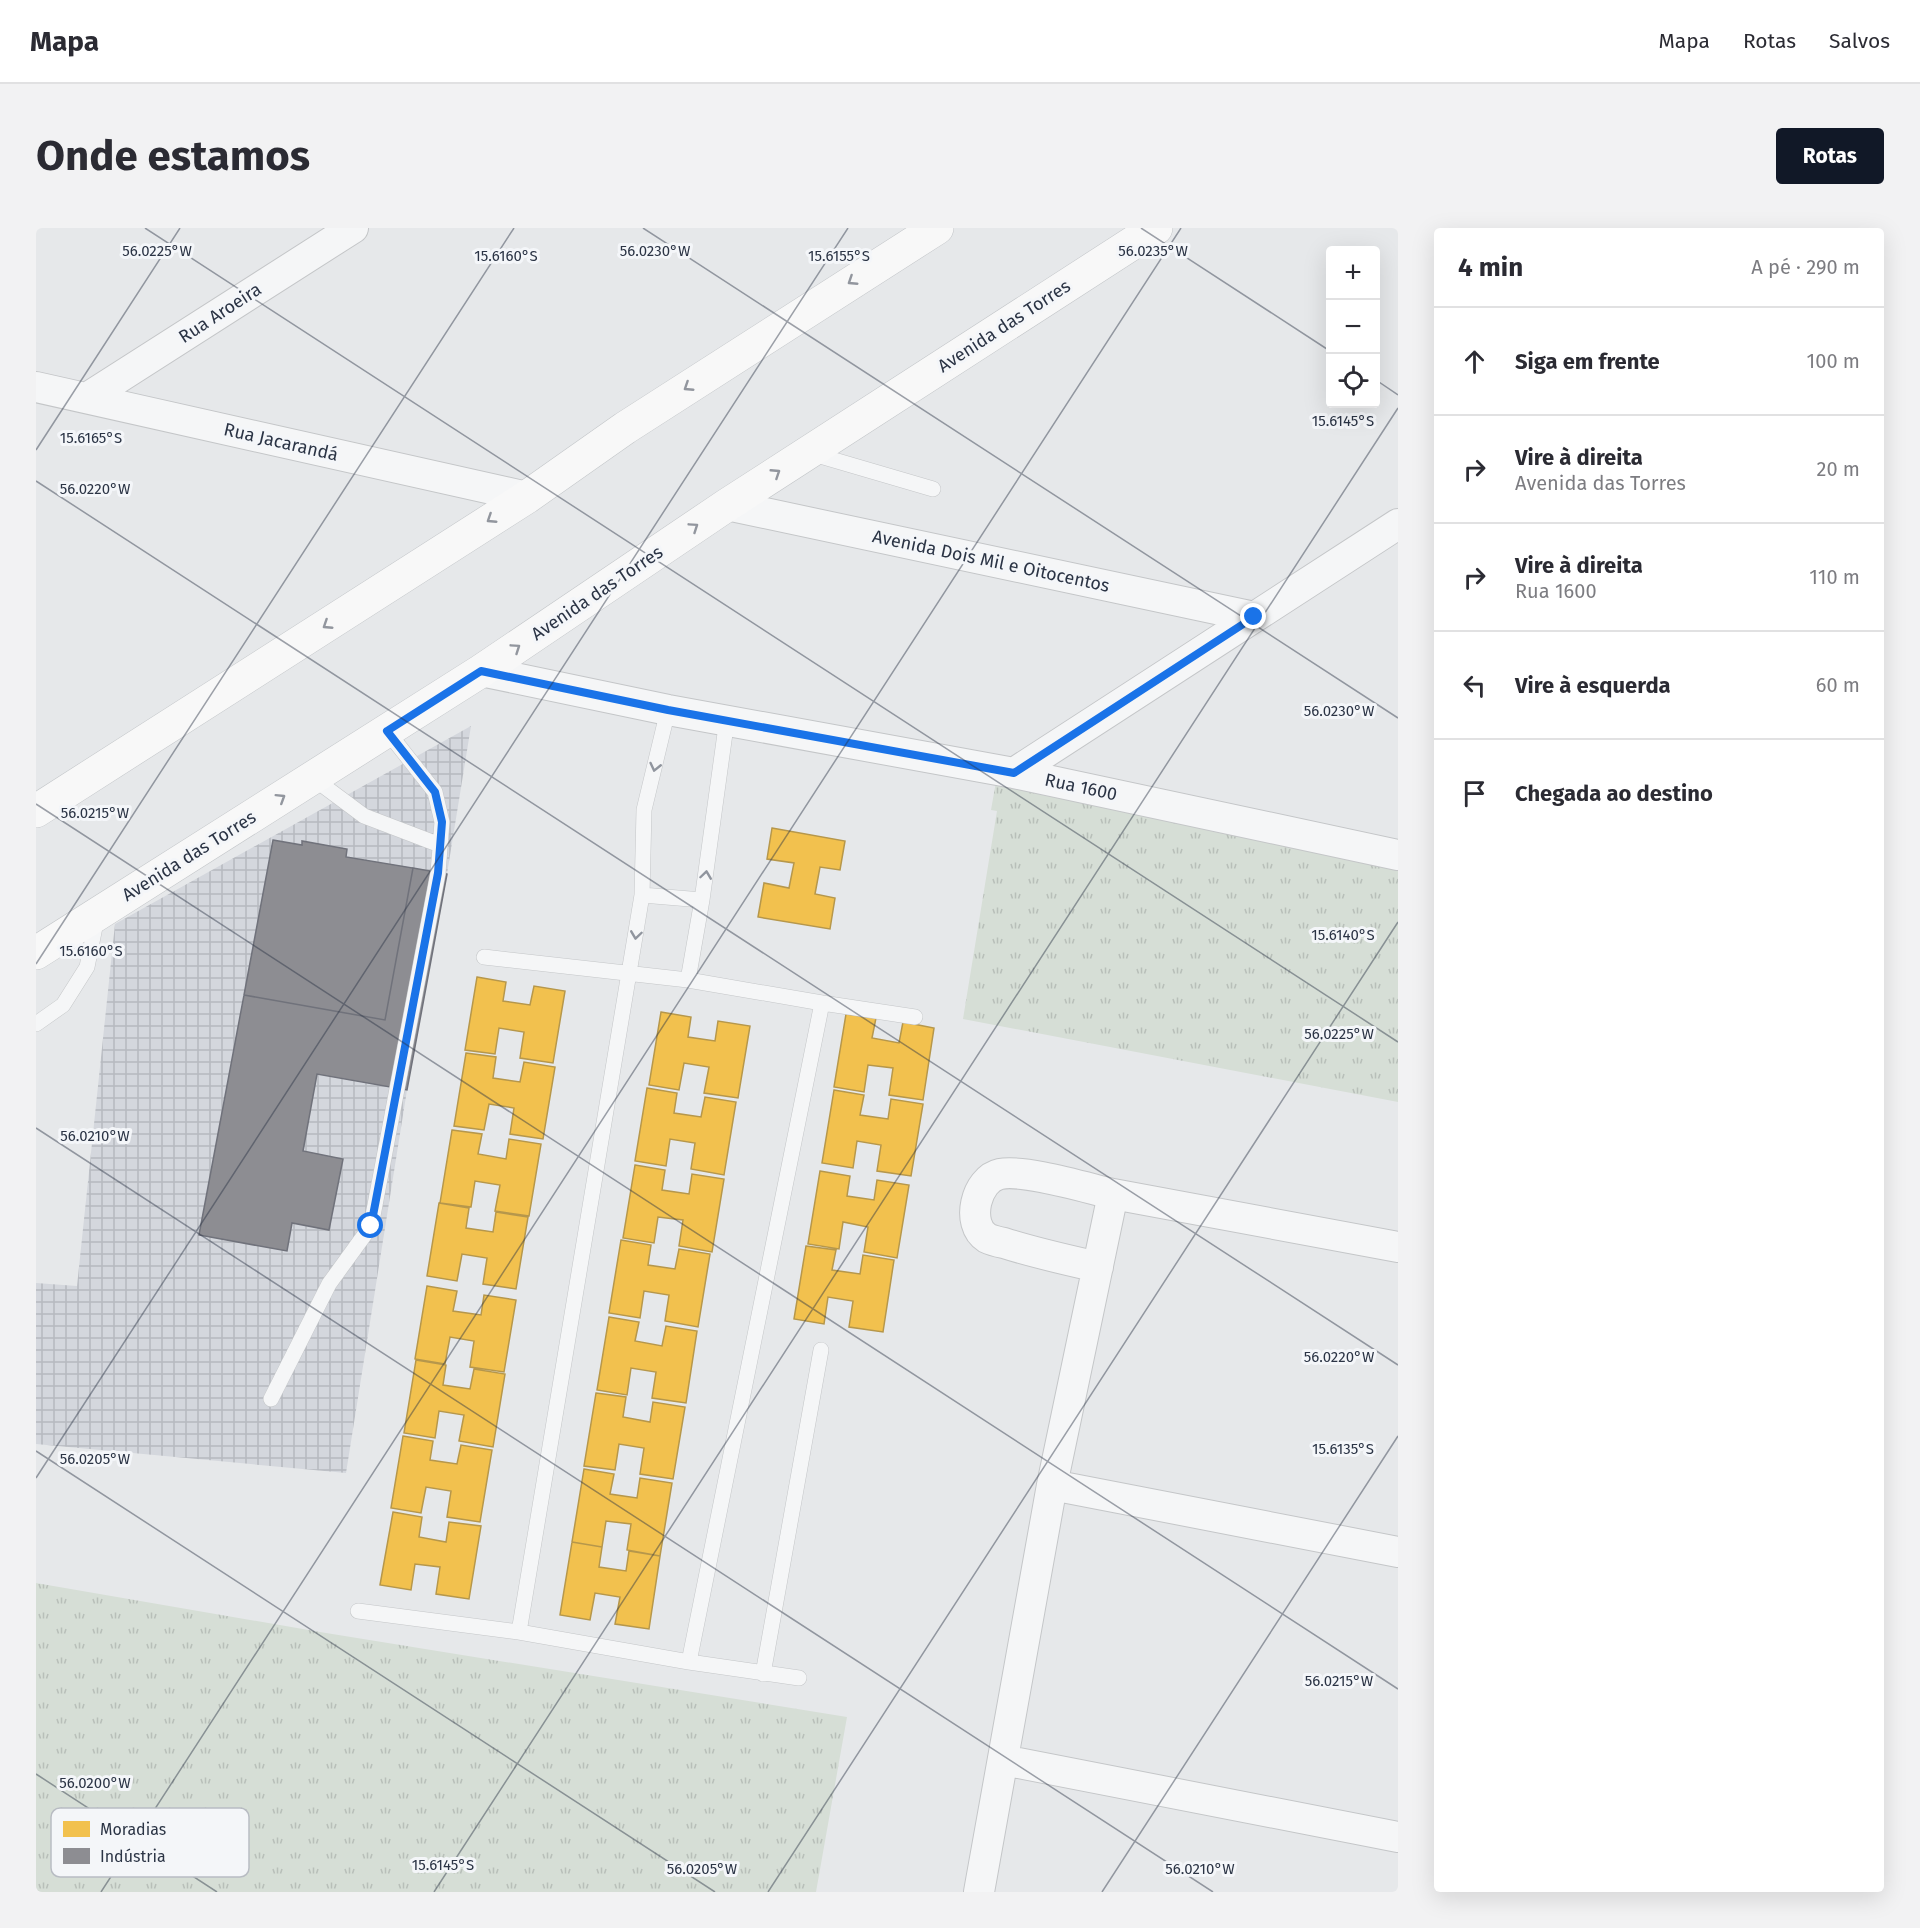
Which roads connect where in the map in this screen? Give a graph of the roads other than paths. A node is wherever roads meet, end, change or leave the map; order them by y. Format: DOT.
graph roads {
  1 [pos="353,228"];
  2 [pos="937,228"];
  3 [pos="1156,228"];
  4 [pos="36,387"];
  5 [pos="87,398"];
  6 [pos="808,452"];
  7 [pos="933,489"];
  8 [pos="527,497"];
  9 [pos="727,505"];
  10 [pos="1398,524"];
  11 [pos="1254,617"];
  12 [pos="481,671"];
  13 [pos="668,710"];
  14 [pos="727,719"];
  15 [pos="387,731"];
  16 [pos="1014,773"];
  17 [pos="313,778"];
  18 [pos="36,811"];
  19 [pos="440,845"];
  20 [pos="1398,855"];
  21 [pos="642,896"];
  22 [pos="702,900"];
  23 [pos="98,914"];
  24 [pos="36,953"];
  25 [pos="484,957"];
  26 [pos="630,974"];
  27 [pos="688,980"];
  28 [pos="822,1004"];
  29 [pos="915,1017"];
  30 [pos="36,1024"];
  31 [pos="1113,1194"];
  32 [pos="1398,1247"];
  33 [pos="1098,1267"];
  34 [pos="821,1350"];
  35 [pos="271,1399"];
  36 [pos="1052,1485"];
  37 [pos="1398,1552"];
  38 [pos="358,1611"];
  39 [pos="519,1632"];
  40 [pos="689,1662"];
  41 [pos="763,1674"];
  42 [pos="799,1678"];
  43 [pos="1004,1760"];
  44 [pos="1398,1837"];
  45 [pos="979,1892"];
  1 -- 5 [label="street, Rua Aroeira"];
  2 -- 8 [label="main road, one-way"];
  3 -- 6 [label="main road, Avenida das Torres"];
  4 -- 5 [label="street, Rua Jacarandá"];
  5 -- 8 [label="street, Rua Jacarandá"];
  6 -- 7 [label="lane"];
  9 -- 6 [label="main road, Avenida das Torres, one-way"];
  8 -- 18 [label="main road, one-way"];
  9 -- 11 [label="street, Avenida Dois Mil e Oitocentos"];
  12 -- 9 [label="main road, Avenida das Torres, one-way"];
  10 -- 11 [label="street"];
  11 -- 16 [label="street"];
  12 -- 13 [label="street, Rua 1600"];
  12 -- 15 [label="main road, Avenida das Torres"];
  13 -- 14 [label="street, Rua 1600"];
  13 -- 21 [label="lane, one-way"];
  14 -- 16 [label="street, Rua 1600"];
  22 -- 14 [label="lane, one-way"];
  15 -- 17 [label="main road, Avenida das Torres"];
  15 -- 19 [label="lane"];
  16 -- 20 [label="street, Rua 1600"];
  17 -- 19 [label="lane"];
  23 -- 17 [label="main road, Avenida das Torres, one-way"];
  19 -- 35 [label="lane"];
  21 -- 22 [label="lane"];
  21 -- 26 [label="lane, one-way"];
  22 -- 27 [label="lane"];
  23 -- 24 [label="main road, Avenida das Torres"];
  23 -- 30 [label="lane"];
  25 -- 26 [label="lane"];
  26 -- 27 [label="lane"];
  26 -- 39 [label="lane"];
  27 -- 28 [label="lane"];
  28 -- 29 [label="lane"];
  28 -- 40 [label="lane"];
  31 -- 32 [label="street"];
  31 -- 33 [label="street"];
  31 -- 33 [label="street"];
  33 -- 36 [label="street"];
  34 -- 41 [label="lane"];
  36 -- 37 [label="street"];
  36 -- 43 [label="street"];
  38 -- 39 [label="lane"];
  39 -- 40 [label="lane"];
  40 -- 41 [label="lane"];
  41 -- 42 [label="lane"];
  43 -- 44 [label="street"];
  43 -- 45 [label="street"];
}
